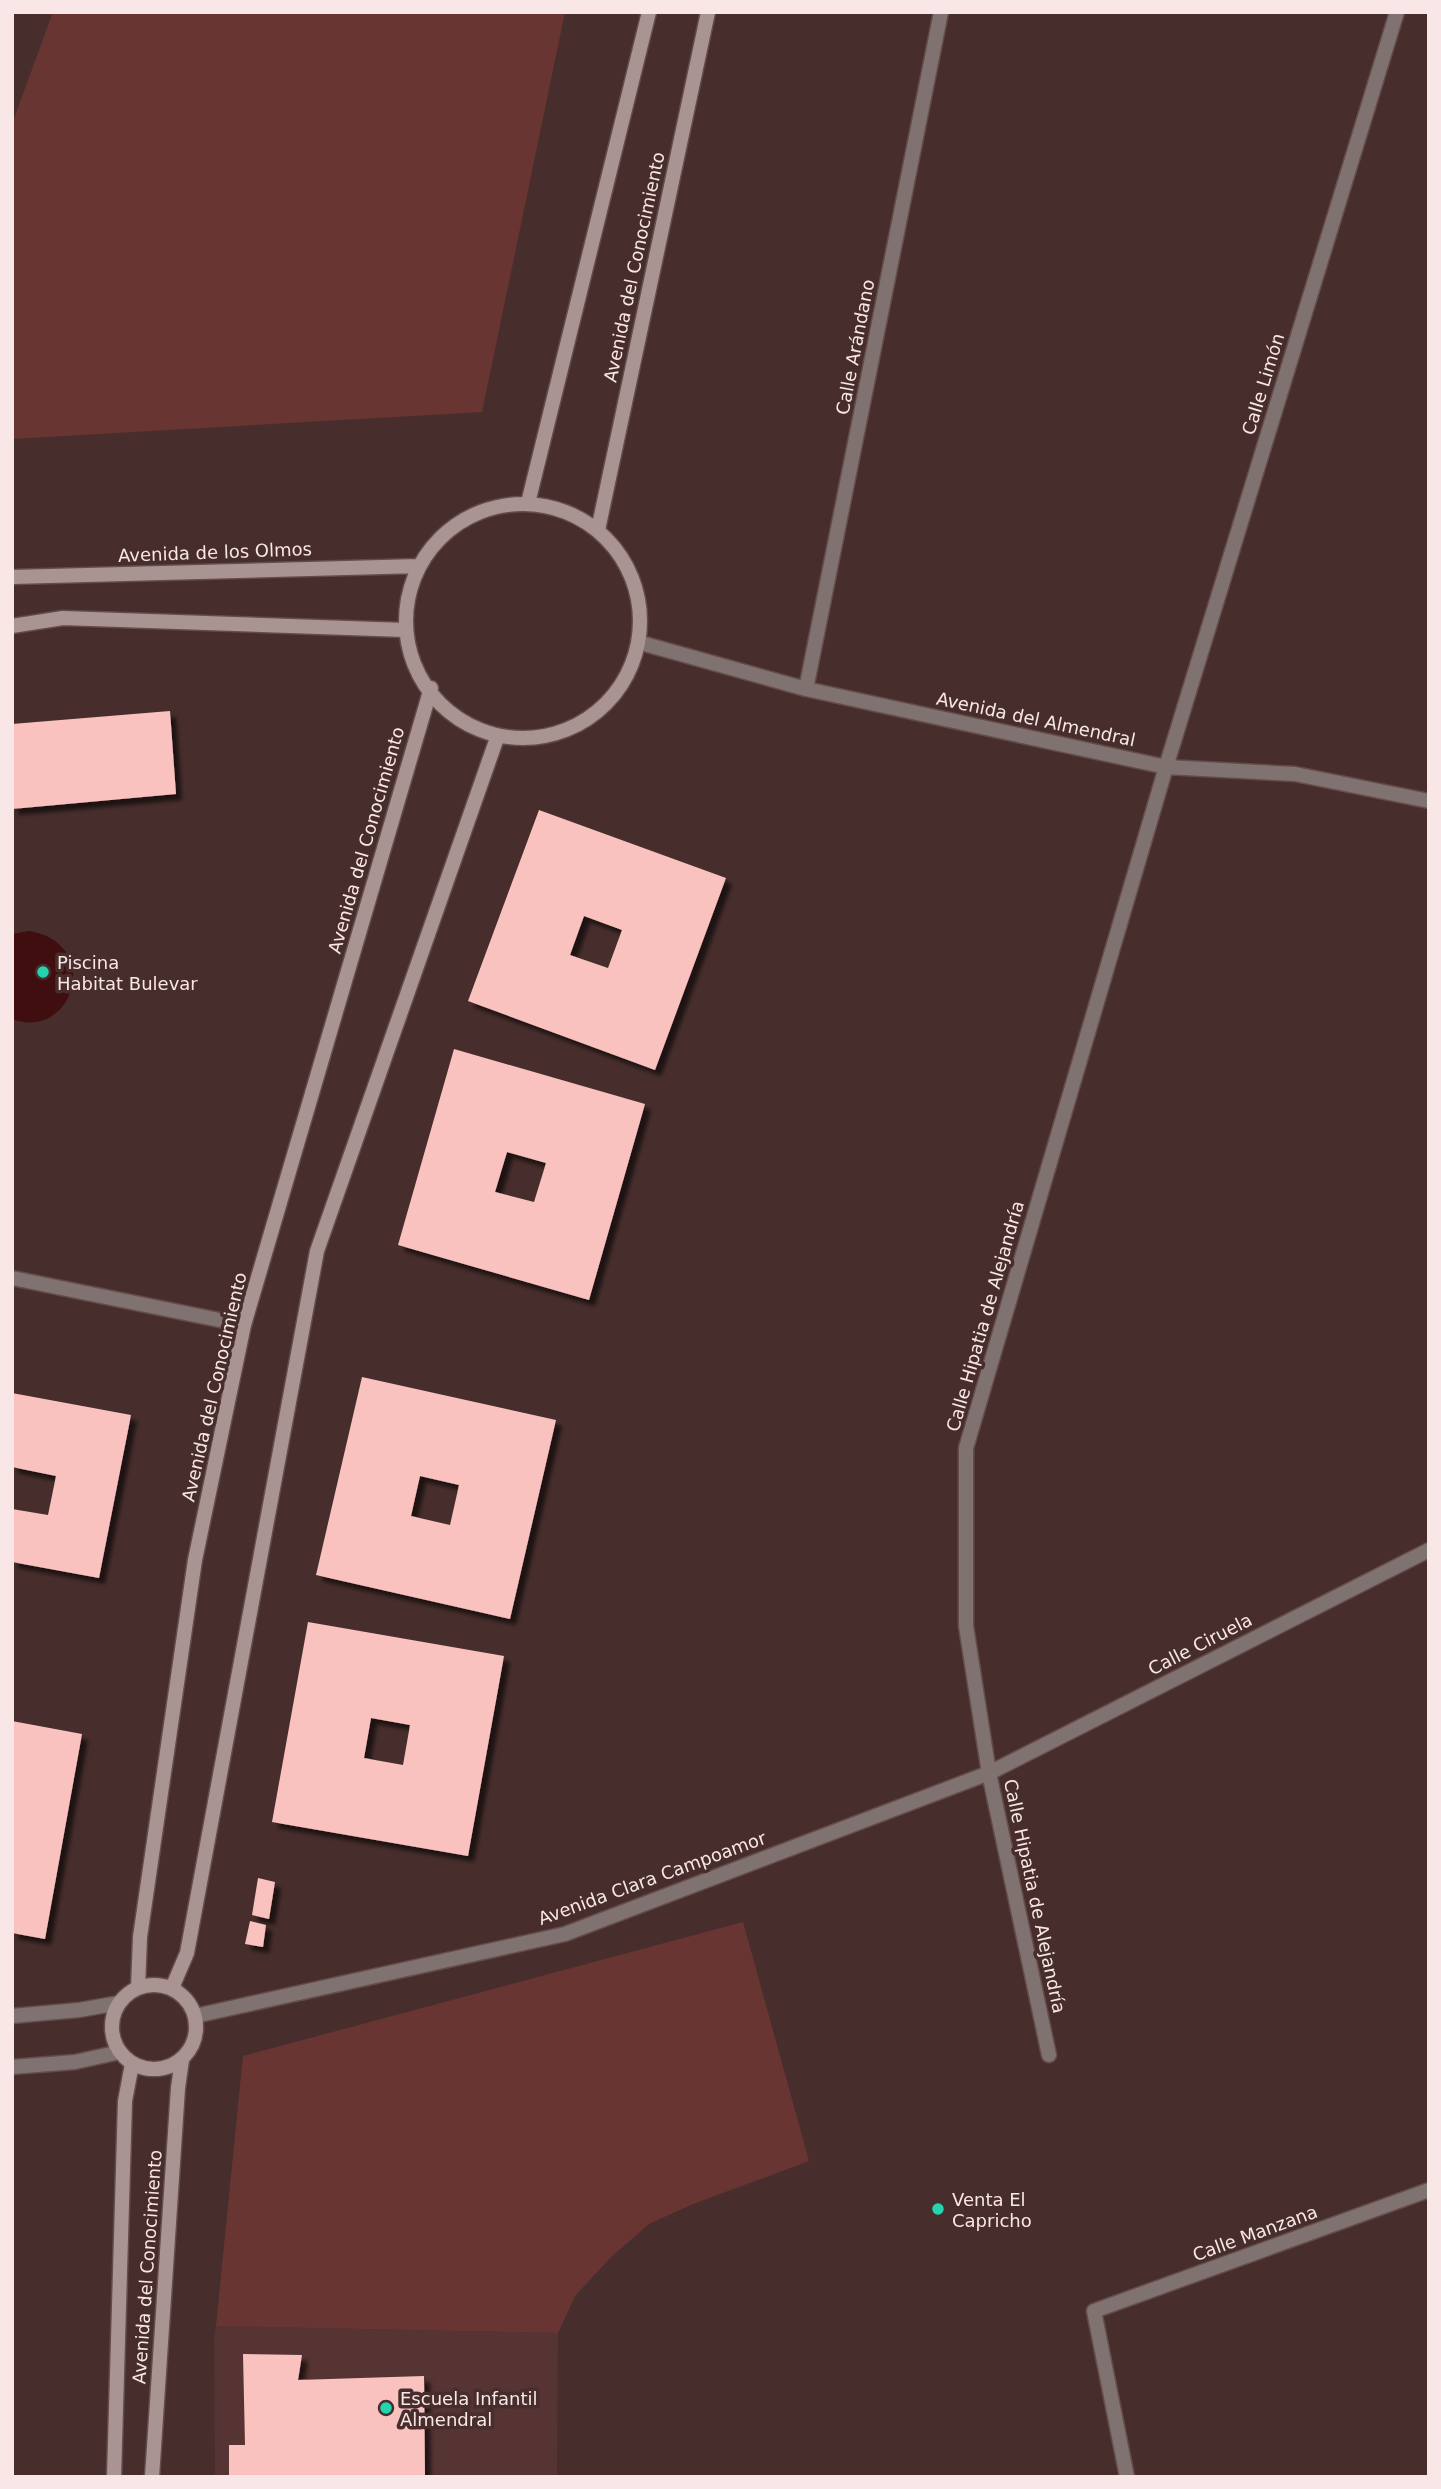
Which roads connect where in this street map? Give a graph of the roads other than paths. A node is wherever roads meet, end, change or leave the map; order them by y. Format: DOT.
graph roads {
  1 [pos="649,12"];
  2 [pos="708,12"];
  3 [pos="942,12"];
  4 [pos="1397,12"];
  5 [pos="528,503"];
  6 [pos="598,530"];
  7 [pos="419,566"];
  8 [pos="12,577"];
  9 [pos="12,626"];
  10 [pos="405,630"];
  11 [pos="641,643"];
  12 [pos="431,688"];
  13 [pos="806,689"];
  14 [pos="497,738"];
  15 [pos="1166,767"];
  16 [pos="1429,802"];
  17 [pos="12,1278"];
  18 [pos="244,1325"];
  19 [pos="1429,1550"];
  20 [pos="989,1773"];
  21 [pos="138,1988"];
  22 [pos="172,1988"];
  23 [pos="119,2003"];
  24 [pos="12,2016"];
  25 [pos="195,2016"];
  26 [pos="120,2052"];
  27 [pos="1049,2055"];
  28 [pos="182,2060"];
  29 [pos="132,2064"];
  30 [pos="12,2067"];
  31 [pos="1429,2190"];
  32 [pos="114,2477"];
  33 [pos="152,2477"];
  34 [pos="1127,2477"];
  1 -- 5 [label="street"];
  2 -- 6 [label="street, Avenida del Conocimiento"];
  3 -- 13 [label="street, Calle Arándano"];
  4 -- 15 [label="street, Calle Limón"];
  5 -- 6 [label="street"];
  5 -- 7 [label="street"];
  6 -- 11 [label="street"];
  7 -- 8 [label="street, Avenida de los Olmos"];
  7 -- 10 [label="street"];
  9 -- 10 [label="street"];
  10 -- 12 [label="street"];
  11 -- 13 [label="street, Avenida del Almendral"];
  11 -- 14 [label="street"];
  12 -- 14 [label="street"];
  12 -- 18 [label="street, Avenida del Conocimiento"];
  13 -- 15 [label="street, Avenida del Almendral"];
  14 -- 22 [label="street"];
  15 -- 16 [label="street, Avenida del Almendral"];
  15 -- 20 [label="street, Calle Hipatia de Alejandría"];
  17 -- 18 [label="street"];
  18 -- 21 [label="street, Avenida del Conocimiento"];
  19 -- 20 [label="street, Calle Ciruela"];
  20 -- 25 [label="street, Avenida Clara Campoamor"];
  20 -- 27 [label="street, Calle Hipatia de Alejandría"];
  21 -- 22 [label="street"];
  21 -- 23 [label="street"];
  22 -- 25 [label="street"];
  23 -- 24 [label="street"];
  23 -- 26 [label="street"];
  25 -- 28 [label="street"];
  26 -- 29 [label="street"];
  26 -- 30 [label="street"];
  28 -- 29 [label="street"];
  28 -- 33 [label="street, Avenida del Conocimiento"];
  29 -- 32 [label="street, Avenida del Conocimiento"];
  31 -- 34 [label="street, Calle Manzana"];
}
